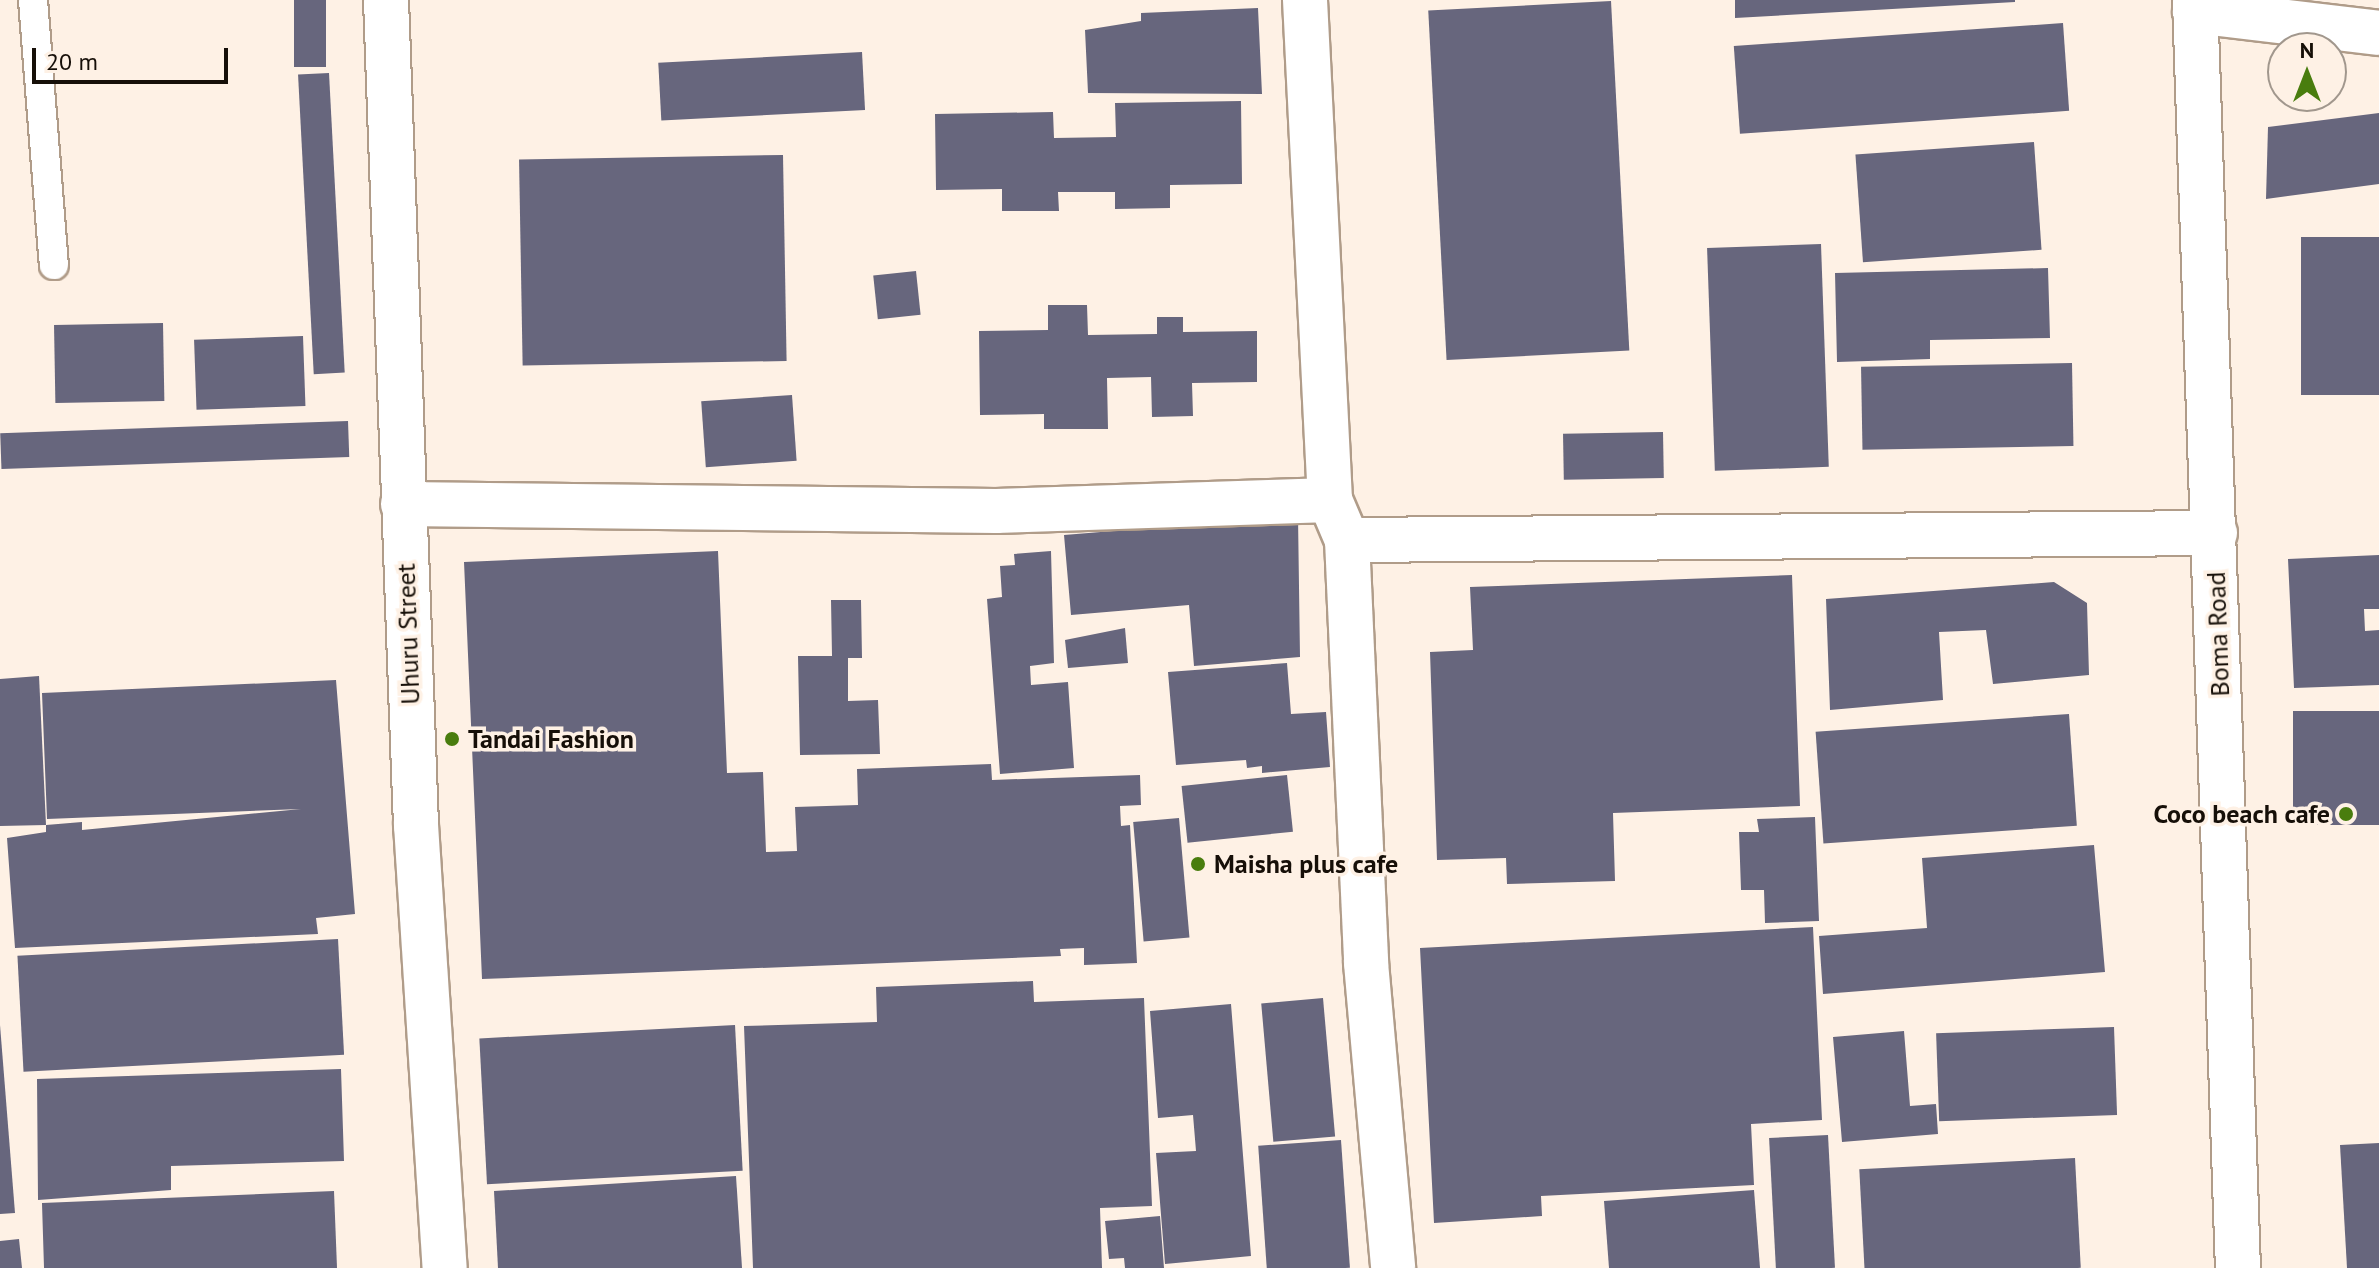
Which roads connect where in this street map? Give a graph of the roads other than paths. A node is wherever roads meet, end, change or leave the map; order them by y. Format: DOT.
graph roads {
  1 [pos="33,0"];
  2 [pos="386,0"];
  3 [pos="1305,0"];
  4 [pos="2195,6"];
  5 [pos="2379,33"];
  6 [pos="54,265"];
  7 [pos="1330,500"];
  8 [pos="403,504"];
  9 [pos="2215,533"];
  10 [pos="1347,540"];
  11 [pos="445,1268"];
  12 [pos="1393,1268"];
  13 [pos="2238,1268"];
  1 -- 6 [label="lane"];
  2 -- 8 [label="street, Uhuru Street"];
  3 -- 7 [label="street"];
  4 -- 5 [label="street"];
  4 -- 9 [label="street, Boma Road"];
  7 -- 8 [label="street"];
  7 -- 10 [label="street"];
  8 -- 11 [label="street, Uhuru Street"];
  9 -- 10 [label="street"];
  9 -- 13 [label="street, Boma Road"];
  10 -- 12 [label="street"];
}
